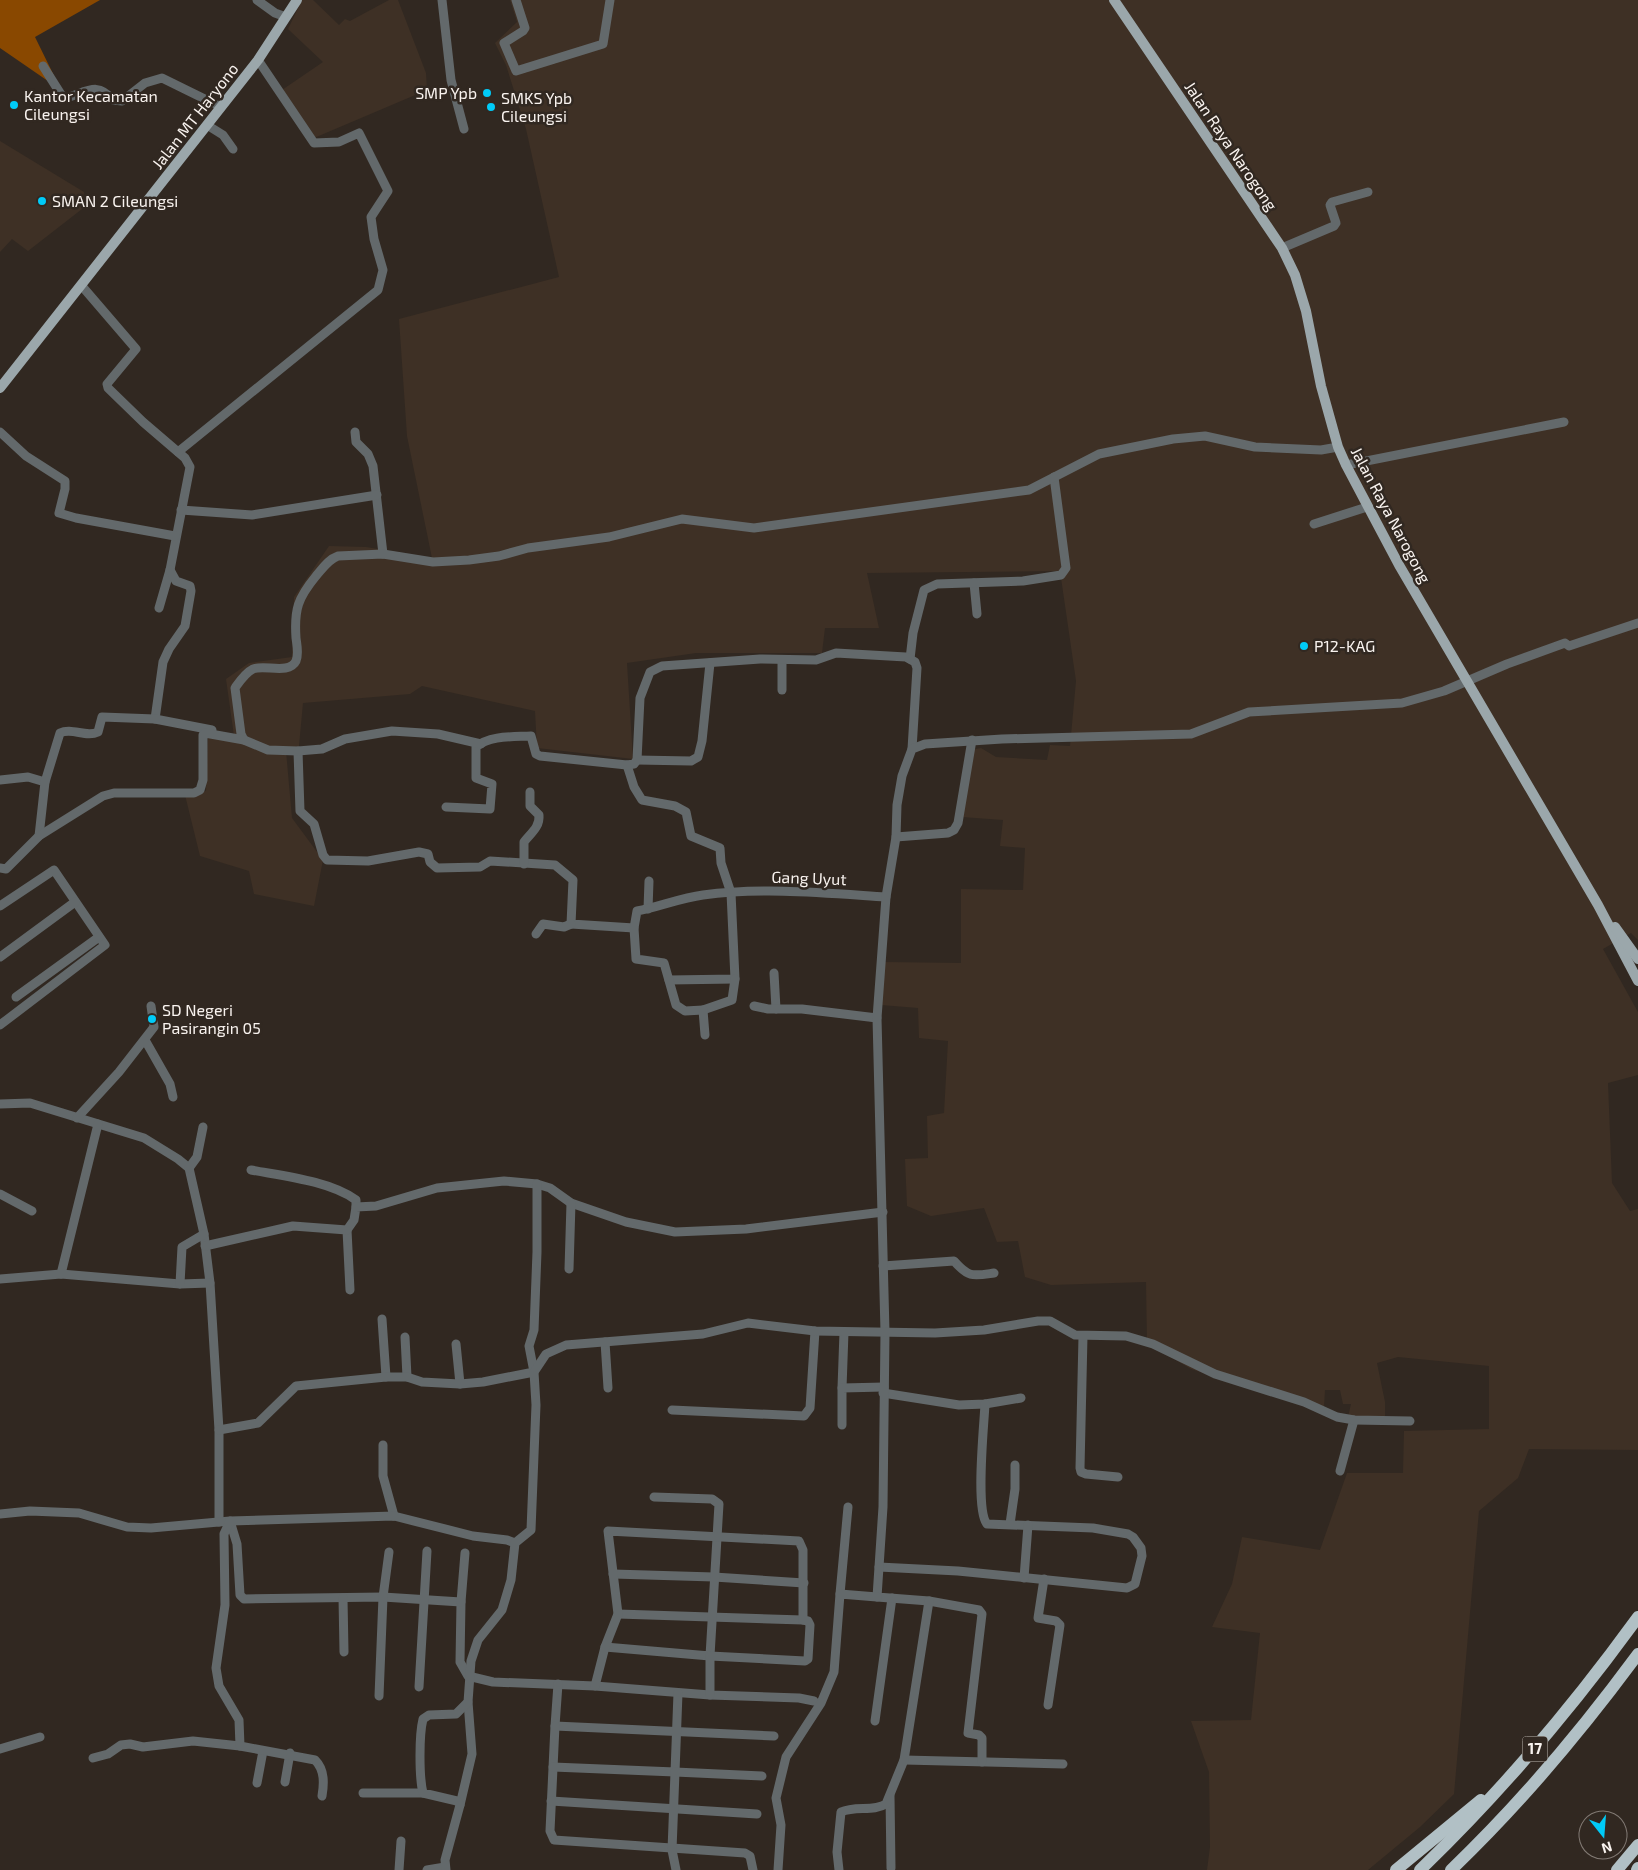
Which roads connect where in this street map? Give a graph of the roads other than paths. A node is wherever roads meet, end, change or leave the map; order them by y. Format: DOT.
graph roads {
  1 [pos="258,0"];
  2 [pos="297,0"];
  3 [pos="442,0"];
  4 [pos="516,0"];
  5 [pos="610,0"];
  6 [pos="1114,0"];
  7 [pos="286,18"];
  8 [pos="258,60"];
  9 [pos="43,66"];
  10 [pos="221,107"];
  11 [pos="208,125"];
  12 [pos="464,130"];
  13 [pos="233,149"];
  14 [pos="1368,192"];
  15 [pos="1282,248"];
  16 [pos="81,286"];
  17 [pos="0,388"];
  18 [pos="1564,422"];
  19 [pos="0,432"];
  20 [pos="355,432"];
  21 [pos="1338,447"];
  22 [pos="178,452"];
  23 [pos="1346,465"];
  24 [pos="1054,477"];
  25 [pos="377,495"];
  26 [pos="1367,508"];
  27 [pos="181,510"];
  28 [pos="1314,524"];
  29 [pos="175,536"];
  30 [pos="383,554"];
  31 [pos="170,570"];
  32 [pos="974,583"];
  33 [pos="159,608"];
  34 [pos="977,614"];
  35 [pos="1638,623"];
  36 [pos="910,659"];
  37 [pos="782,660"];
  38 [pos="710,663"];
  39 [pos="1467,682"];
  40 [pos="782,690"];
  41 [pos="156,719"];
  42 [pos="242,737"];
  43 [pos="972,740"];
  44 [pos="481,744"];
  45 [pos="912,748"];
  46 [pos="298,751"];
  47 [pos="637,760"];
  48 [pos="627,765"];
  49 [pos="0,780"];
  50 [pos="45,782"];
  51 [pos="530,792"];
  52 [pos="446,807"];
  53 [pos="39,836"];
  54 [pos="896,836"];
  55 [pos="524,864"];
  56 [pos="0,868"];
  57 [pos="649,881"];
  58 [pos="731,893"];
  59 [pos="886,897"];
  60 [pos="75,902"];
  61 [pos="1598,905"];
  62 [pos="0,906"];
  63 [pos="648,909"];
  64 [pos="571,924"];
  65 [pos="634,928"];
  66 [pos="536,934"];
  67 [pos="99,937"];
  68 [pos="0,957"];
  69 [pos="1638,959"];
  70 [pos="774,972"];
  71 [pos="735,979"];
  72 [pos="669,980"];
  73 [pos="1638,981"];
  74 [pos="31,1001"];
  75 [pos="151,1006"];
  76 [pos="754,1006"];
  77 [pos="776,1009"];
  78 [pos="703,1010"];
  79 [pos="877,1018"];
  80 [pos="0,1026"];
  81 [pos="705,1035"];
  82 [pos="144,1040"];
  83 [pos="174,1097"];
  84 [pos="0,1104"];
  85 [pos="77,1118"];
  86 [pos="98,1124"];
  87 [pos="203,1127"];
  88 [pos="189,1168"];
  89 [pos="251,1170"];
  90 [pos="537,1184"];
  91 [pos="0,1194"];
  92 [pos="571,1203"];
  93 [pos="356,1207"];
  94 [pos="32,1211"];
  95 [pos="883,1212"];
  96 [pos="347,1230"];
  97 [pos="204,1234"];
  98 [pos="205,1246"];
  99 [pos="883,1266"];
  100 [pos="569,1269"];
  101 [pos="994,1273"];
  102 [pos="61,1274"];
  103 [pos="0,1278"];
  104 [pos="210,1283"];
  105 [pos="180,1284"];
  106 [pos="350,1290"];
  107 [pos="382,1319"];
  108 [pos="815,1331"];
  109 [pos="844,1332"];
  110 [pos="885,1332"];
  111 [pos="1083,1336"];
  112 [pos="405,1337"];
  113 [pos="605,1342"];
  114 [pos="456,1344"];
  115 [pos="534,1372"];
  116 [pos="386,1377"];
  117 [pos="407,1377"];
  118 [pos="460,1384"];
  119 [pos="608,1388"];
  120 [pos="842,1388"];
  121 [pos="884,1390"];
  122 [pos="1022,1398"];
  123 [pos="985,1404"];
  124 [pos="672,1410"];
  125 [pos="1354,1420"];
  126 [pos="1410,1421"];
  127 [pos="842,1425"];
  128 [pos="220,1430"];
  129 [pos="383,1444"];
  130 [pos="1015,1465"];
  131 [pos="1340,1471"];
  132 [pos="1118,1477"];
  133 [pos="654,1497"];
  134 [pos="848,1507"];
  135 [pos="0,1514"];
  136 [pos="394,1516"];
  137 [pos="230,1521"];
  138 [pos="220,1522"];
  139 [pos="1010,1524"];
  140 [pos="1028,1525"];
  141 [pos="717,1535"];
  142 [pos="515,1543"];
  143 [pos="427,1551"];
  144 [pos="388,1552"];
  145 [pos="466,1552"];
  146 [pos="879,1567"];
  147 [pos="613,1574"];
  148 [pos="714,1577"];
  149 [pos="1024,1578"];
  150 [pos="1044,1579"];
  151 [pos="804,1583"];
  152 [pos="840,1594"];
  153 [pos="383,1596"];
  154 [pos="877,1597"];
  155 [pos="343,1598"];
  156 [pos="424,1598"];
  157 [pos="892,1598"];
  158 [pos="929,1600"];
  159 [pos="461,1602"];
  160 [pos="618,1614"];
  161 [pos="712,1617"];
  162 [pos="1638,1617"];
  163 [pos="803,1620"];
  164 [pos="605,1648"];
  165 [pos="344,1652"];
  166 [pos="1638,1654"];
  167 [pos="710,1656"];
  168 [pos="468,1676"];
  169 [pos="558,1684"];
  170 [pos="595,1686"];
  171 [pos="419,1687"];
  172 [pos="678,1693"];
  173 [pos="710,1695"];
  174 [pos="379,1696"];
  175 [pos="814,1701"];
  176 [pos="468,1702"];
  177 [pos="1048,1705"];
  178 [pos="875,1722"];
  179 [pos="555,1726"];
  180 [pos="677,1732"];
  181 [pos="774,1736"];
  182 [pos="40,1737"];
  183 [pos="240,1746"];
  184 [pos="0,1749"];
  185 [pos="264,1751"];
  186 [pos="290,1754"];
  187 [pos="93,1758"];
  188 [pos="904,1760"];
  189 [pos="982,1762"];
  190 [pos="1063,1764"];
  191 [pos="553,1767"];
  192 [pos="1515,1771"];
  193 [pos="675,1772"];
  194 [pos="762,1776"];
  195 [pos="285,1782"];
  196 [pos="257,1783"];
  197 [pos="363,1793"];
  198 [pos="423,1793"];
  199 [pos="322,1796"];
  200 [pos="890,1796"];
  201 [pos="552,1801"];
  202 [pos="460,1805"];
  203 [pos="673,1810"];
  204 [pos="757,1814"];
  205 [pos="401,1841"];
  206 [pos="1638,1845"];
  207 [pos="672,1850"];
  208 [pos="891,1868"];
  209 [pos="445,1869"];
  210 [pos="399,1870"];
  211 [pos="427,1870"];
  212 [pos="676,1870"];
  213 [pos="753,1870"];
  214 [pos="778,1870"];
  215 [pos="839,1870"];
  216 [pos="1396,1870"];
  217 [pos="1420,1870"];
  218 [pos="1451,1870"];
  219 [pos="1617,1870"];
  1 -- 7 [label="street"];
  2 -- 7 [label="main road, Jalan MT Haryono"];
  3 -- 12 [label="street"];
  4 -- 5 [label="street"];
  6 -- 15 [label="main road, Jalan Raya Narogong"];
  7 -- 8 [label="main road, Jalan MT Haryono"];
  8 -- 10 [label="main road, Jalan MT Haryono"];
  8 -- 22 [label="street"];
  9 -- 10 [label="street"];
  10 -- 11 [label="main road, Jalan MT Haryono"];
  11 -- 13 [label="street"];
  11 -- 16 [label="main road, Jalan MT Haryono"];
  14 -- 15 [label="street"];
  15 -- 21 [label="main road, Jalan Raya Narogong"];
  16 -- 17 [label="main road, Jalan MT Haryono"];
  16 -- 22 [label="street"];
  18 -- 23 [label="street"];
  19 -- 29 [label="street"];
  20 -- 25 [label="street"];
  21 -- 23 [label="main road, Jalan Raya Narogong"];
  21 -- 24 [label="street"];
  22 -- 27 [label="street"];
  23 -- 26 [label="main road, Jalan Raya Narogong"];
  24 -- 30 [label="street"];
  24 -- 32 [label="street"];
  25 -- 27 [label="street"];
  25 -- 30 [label="street"];
  26 -- 28 [label="street"];
  26 -- 39 [label="main road, Jalan Raya Narogong"];
  27 -- 29 [label="street"];
  29 -- 31 [label="street"];
  30 -- 42 [label="street"];
  31 -- 33 [label="street"];
  31 -- 41 [label="street"];
  32 -- 34 [label="street"];
  32 -- 36 [label="street"];
  35 -- 39 [label="street"];
  36 -- 37 [label="street"];
  36 -- 45 [label="street"];
  37 -- 38 [label="street"];
  37 -- 40 [label="street"];
  38 -- 47 [label="street"];
  38 -- 47 [label="street"];
  39 -- 43 [label="street"];
  39 -- 61 [label="main road, Jalan Raya Narogong"];
  41 -- 42 [label="street"];
  41 -- 50 [label="street"];
  42 -- 46 [label="street"];
  42 -- 53 [label="street"];
  43 -- 45 [label="street"];
  43 -- 54 [label="street"];
  44 -- 46 [label="street"];
  44 -- 48 [label="street"];
  44 -- 52 [label="street"];
  45 -- 54 [label="street"];
  46 -- 55 [label="street"];
  47 -- 48 [label="street"];
  48 -- 58 [label="street"];
  49 -- 50 [label="street"];
  50 -- 53 [label="street"];
  51 -- 55 [label="street"];
  53 -- 56 [label="street"];
  54 -- 59 [label="street"];
  55 -- 64 [label="street"];
  57 -- 63 [label="street"];
  58 -- 59 [label="street, Gang Uyut"];
  58 -- 63 [label="street, Gang Uyut"];
  58 -- 71 [label="street"];
  59 -- 79 [label="street"];
  60 -- 62 [label="street"];
  60 -- 67 [label="street"];
  60 -- 68 [label="street"];
  61 -- 69 [label="main road, Jalan Raya Narogong"];
  61 -- 73 [label="main road, Jalan Raya Narogong"];
  63 -- 65 [label="street"];
  64 -- 65 [label="street"];
  64 -- 66 [label="street"];
  65 -- 72 [label="street"];
  67 -- 74 [label="street"];
  67 -- 74 [label="street"];
  70 -- 77 [label="street"];
  71 -- 72 [label="street"];
  71 -- 78 [label="street"];
  72 -- 78 [label="street"];
  74 -- 80 [label="street"];
  75 -- 82 [label="street"];
  76 -- 77 [label="street"];
  77 -- 79 [label="street"];
  78 -- 81 [label="street"];
  79 -- 95 [label="street"];
  82 -- 83 [label="street"];
  82 -- 85 [label="street"];
  84 -- 85 [label="street"];
  85 -- 86 [label="street"];
  86 -- 88 [label="street"];
  86 -- 102 [label="street"];
  87 -- 88 [label="street"];
  88 -- 97 [label="street"];
  89 -- 93 [label="street"];
  90 -- 92 [label="street"];
  90 -- 93 [label="street"];
  90 -- 115 [label="street"];
  91 -- 94 [label="street"];
  92 -- 95 [label="street"];
  92 -- 100 [label="street"];
  93 -- 96 [label="street"];
  95 -- 99 [label="street"];
  96 -- 98 [label="street"];
  96 -- 106 [label="street"];
  97 -- 98 [label="street"];
  97 -- 105 [label="street"];
  98 -- 104 [label="street"];
  99 -- 101 [label="street"];
  99 -- 110 [label="street"];
  102 -- 103 [label="street"];
  102 -- 105 [label="street"];
  104 -- 105 [label="street"];
  104 -- 128 [label="street"];
  107 -- 116 [label="street"];
  108 -- 109 [label="street"];
  108 -- 113 [label="street"];
  108 -- 124 [label="street"];
  109 -- 110 [label="street"];
  109 -- 120 [label="street"];
  110 -- 111 [label="street"];
  110 -- 121 [label="street"];
  111 -- 125 [label="street"];
  111 -- 132 [label="street"];
  112 -- 117 [label="street"];
  113 -- 115 [label="street"];
  113 -- 119 [label="street"];
  114 -- 118 [label="street"];
  115 -- 118 [label="street"];
  115 -- 142 [label="street"];
  116 -- 117 [label="street"];
  116 -- 128 [label="street"];
  117 -- 118 [label="street"];
  120 -- 121 [label="street"];
  120 -- 127 [label="street"];
  121 -- 123 [label="street"];
  121 -- 146 [label="street"];
  122 -- 123 [label="street"];
  123 -- 139 [label="street"];
  125 -- 126 [label="street"];
  125 -- 131 [label="street"];
  128 -- 138 [label="street"];
  129 -- 136 [label="street"];
  130 -- 139 [label="street"];
  133 -- 141 [label="street"];
  134 -- 152 [label="street"];
  135 -- 138 [label="street"];
  136 -- 137 [label="street"];
  136 -- 142 [label="street"];
  137 -- 138 [label="street"];
  137 -- 155 [label="street"];
  137 -- 183 [label="street"];
  139 -- 140 [label="street"];
  140 -- 149 [label="street"];
  140 -- 150 [label="street"];
  141 -- 147 [label="street"];
  141 -- 148 [label="street"];
  141 -- 151 [label="street"];
  142 -- 168 [label="street"];
  143 -- 156 [label="street"];
  144 -- 153 [label="street"];
  145 -- 159 [label="street"];
  146 -- 149 [label="street"];
  146 -- 154 [label="street"];
  147 -- 148 [label="street"];
  147 -- 160 [label="street"];
  148 -- 151 [label="street"];
  148 -- 161 [label="street"];
  149 -- 150 [label="street"];
  150 -- 177 [label="street"];
  151 -- 163 [label="street"];
  152 -- 154 [label="street"];
  152 -- 214 [label="street"];
  153 -- 155 [label="street"];
  153 -- 156 [label="street"];
  153 -- 174 [label="street"];
  154 -- 157 [label="street"];
  155 -- 165 [label="street"];
  156 -- 159 [label="street"];
  156 -- 171 [label="street"];
  157 -- 158 [label="street"];
  157 -- 178 [label="street"];
  158 -- 188 [label="street"];
  158 -- 189 [label="street"];
  159 -- 168 [label="street"];
  160 -- 161 [label="street"];
  160 -- 164 [label="street"];
  161 -- 163 [label="street"];
  161 -- 167 [label="street"];
  162 -- 192 [label="highway, 17"];
  163 -- 167 [label="street"];
  164 -- 167 [label="street"];
  164 -- 170 [label="street"];
  166 -- 218 [label="highway, 17"];
  167 -- 173 [label="street"];
  168 -- 169 [label="street"];
  168 -- 176 [label="street"];
  169 -- 170 [label="street"];
  169 -- 179 [label="street"];
  170 -- 172 [label="street"];
  172 -- 173 [label="street"];
  172 -- 180 [label="street"];
  173 -- 175 [label="street"];
  176 -- 198 [label="street"];
  176 -- 202 [label="street"];
  179 -- 180 [label="street"];
  179 -- 191 [label="street"];
  180 -- 181 [label="street"];
  180 -- 193 [label="street"];
  182 -- 184 [label="street"];
  183 -- 185 [label="street"];
  183 -- 187 [label="street"];
  185 -- 186 [label="street"];
  185 -- 196 [label="street"];
  186 -- 195 [label="street"];
  186 -- 199 [label="street"];
  188 -- 189 [label="street"];
  188 -- 200 [label="street"];
  189 -- 190 [label="street"];
  191 -- 193 [label="street"];
  191 -- 201 [label="street"];
  192 -- 216 [label="highway"];
  192 -- 217 [label="highway, 17"];
  193 -- 194 [label="street"];
  193 -- 203 [label="street"];
  197 -- 198 [label="street"];
  198 -- 202 [label="street"];
  200 -- 208 [label="street"];
  200 -- 215 [label="street"];
  201 -- 203 [label="street"];
  201 -- 207 [label="street"];
  202 -- 209 [label="street"];
  203 -- 204 [label="street"];
  203 -- 207 [label="street"];
  205 -- 210 [label="street"];
  206 -- 219 [label="highway"];
  207 -- 212 [label="street"];
  207 -- 213 [label="street"];
  209 -- 211 [label="street"];
}
